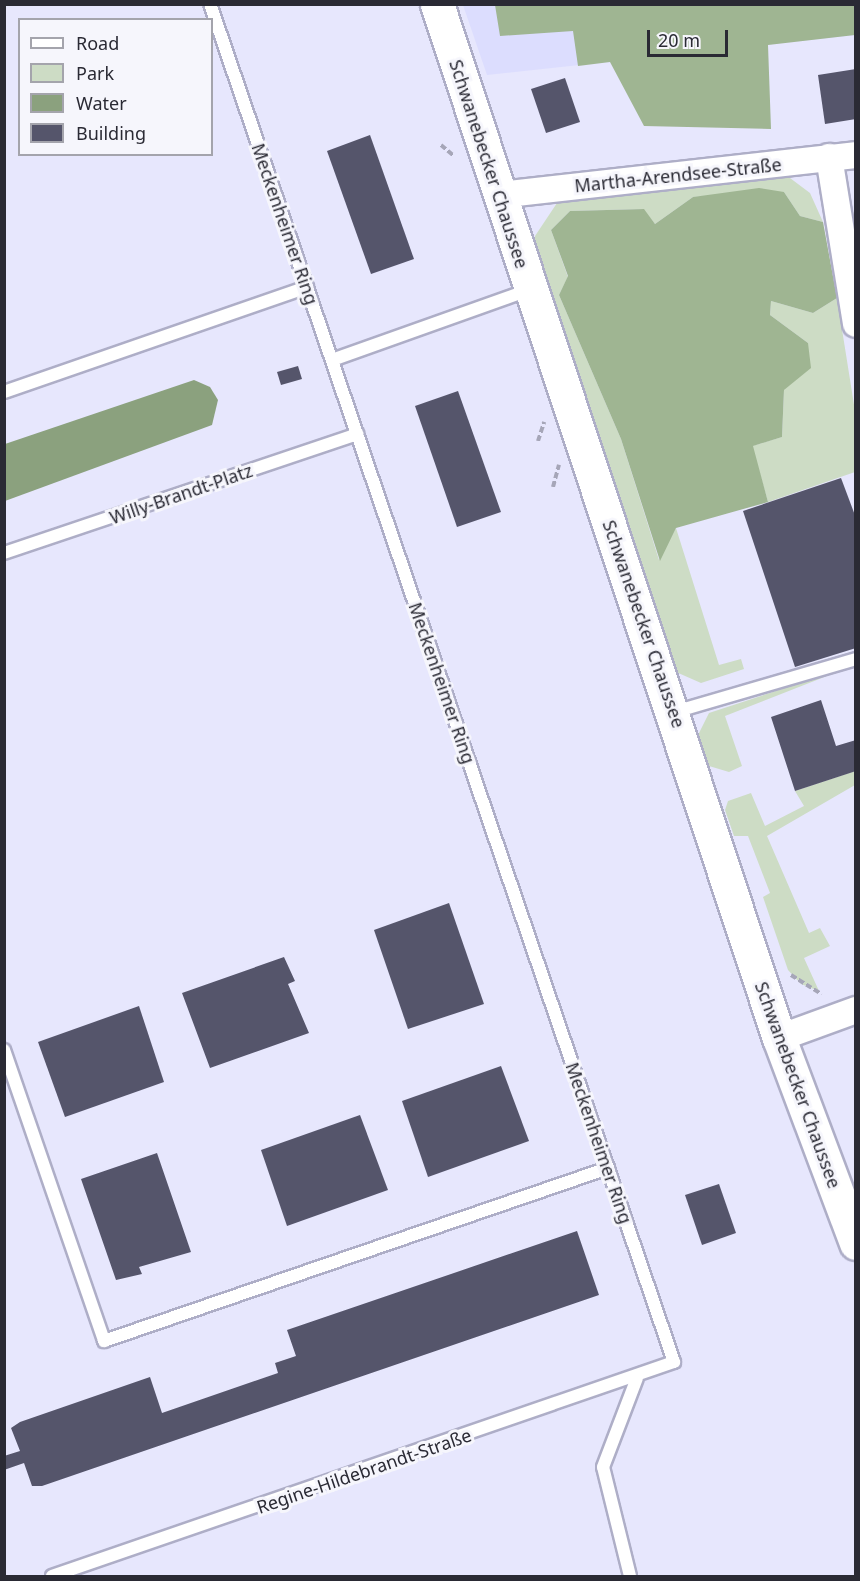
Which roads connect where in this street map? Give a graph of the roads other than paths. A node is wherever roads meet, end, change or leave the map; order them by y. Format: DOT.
graph roads {
  1 [pos="210,4"];
  2 [pos="437,4"];
  3 [pos="855,154"];
  4 [pos="829,157"];
  5 [pos="500,195"];
  6 [pos="307,287"];
  7 [pos="531,289"];
  8 [pos="855,324"];
  9 [pos="332,360"];
  10 [pos="4,392"];
  11 [pos="357,434"];
  12 [pos="4,553"];
  13 [pos="855,658"];
  14 [pos="674,712"];
  15 [pos="855,1010"];
  16 [pos="779,1038"];
  17 [pos="4,1050"];
  18 [pos="608,1168"];
  19 [pos="855,1242"];
  20 [pos="674,1362"];
  21 [pos="637,1378"];
  22 [pos="52,1576"];
  23 [pos="630,1576"];
  1 -- 6 [label="lane, Meckenheimer Ring"];
  2 -- 5 [label="main road, Schwanebecker Chaussee"];
  3 -- 4 [label="street, Martha-Arendsee-Straße"];
  4 -- 5 [label="street, Martha-Arendsee-Straße"];
  4 -- 8 [label="street"];
  5 -- 7 [label="main road, Schwanebecker Chaussee"];
  6 -- 9 [label="lane, Meckenheimer Ring"];
  6 -- 10 [label="lane"];
  7 -- 9 [label="lane"];
  7 -- 14 [label="main road, Schwanebecker Chaussee"];
  9 -- 11 [label="lane, Meckenheimer Ring"];
  11 -- 12 [label="lane, Willy-Brandt-Platz"];
  11 -- 18 [label="lane, Meckenheimer Ring"];
  13 -- 14 [label="lane"];
  14 -- 16 [label="main road, Schwanebecker Chaussee"];
  15 -- 16 [label="street"];
  16 -- 19 [label="main road, Schwanebecker Chaussee"];
  17 -- 18 [label="lane"];
  18 -- 20 [label="lane, Meckenheimer Ring"];
  20 -- 21 [label="lane, Regine-Hildebrandt-Straße"];
  21 -- 22 [label="lane, Regine-Hildebrandt-Straße"];
  21 -- 23 [label="lane"];
}
